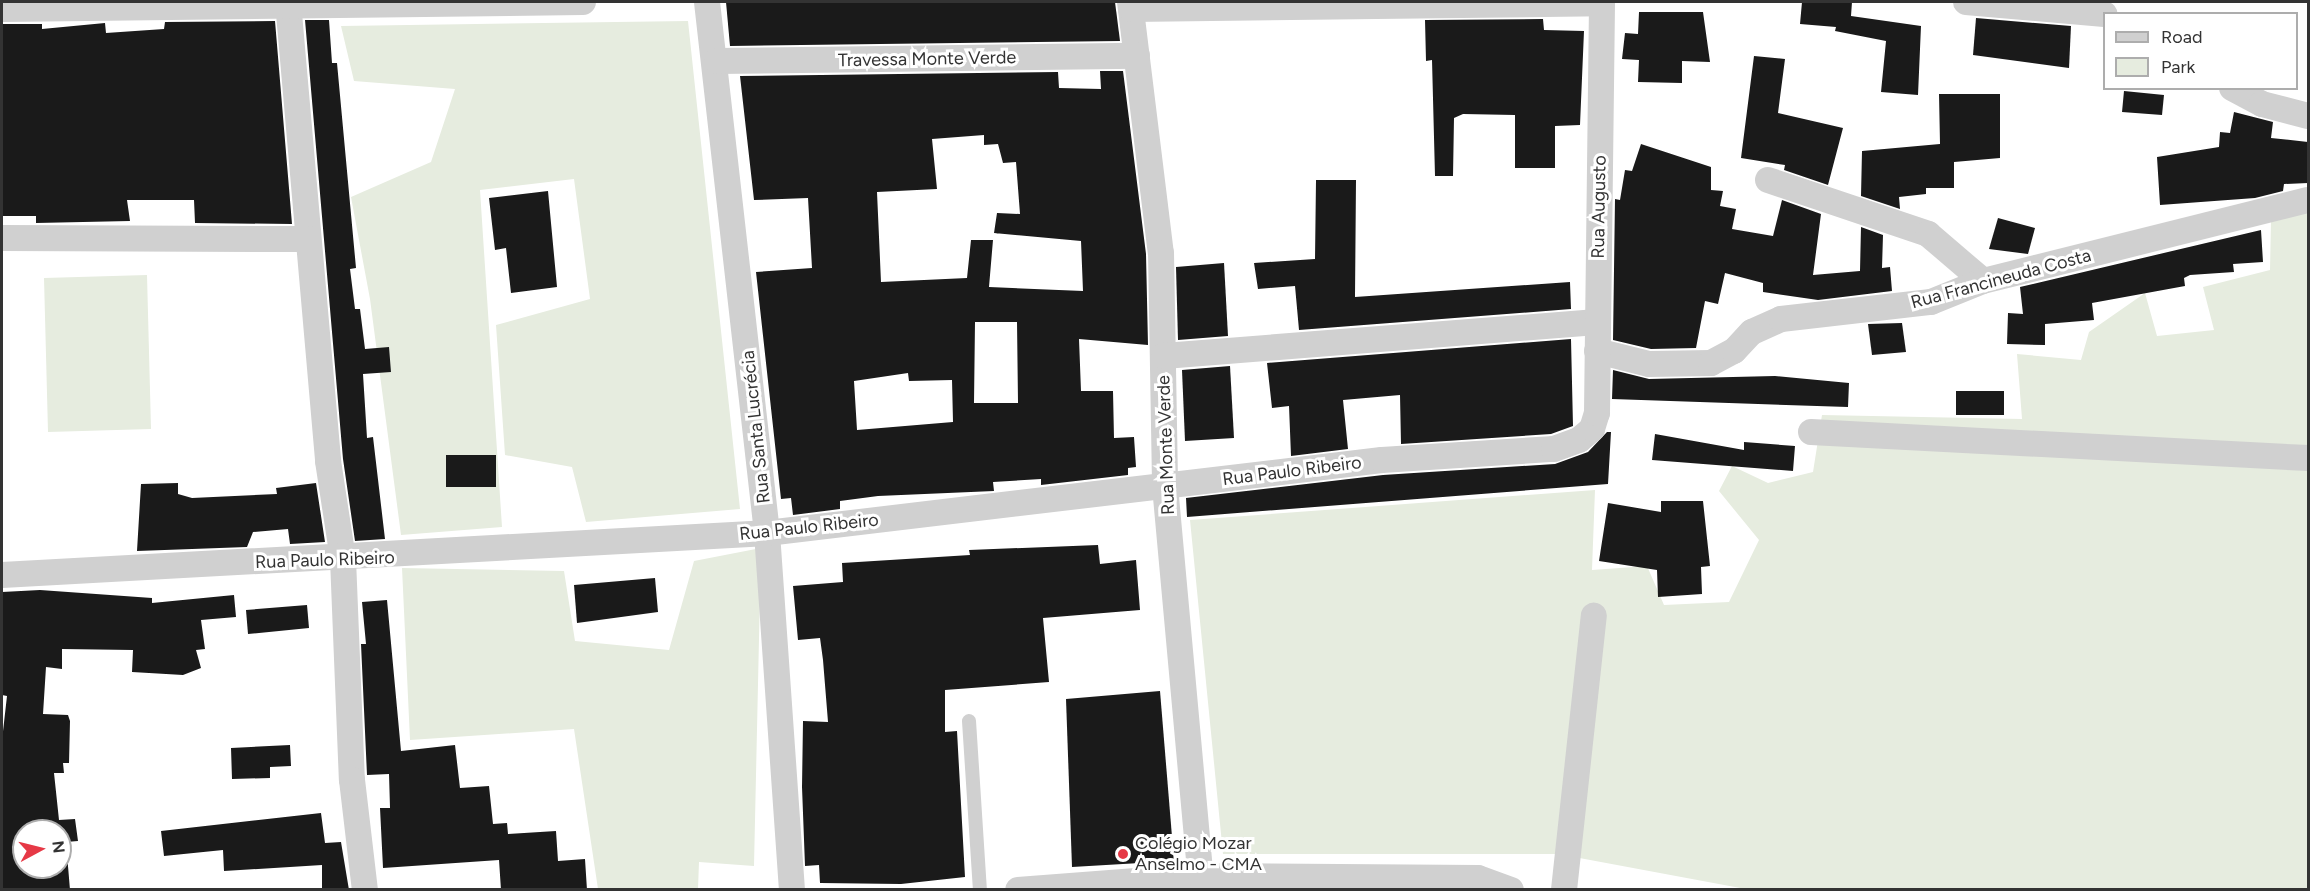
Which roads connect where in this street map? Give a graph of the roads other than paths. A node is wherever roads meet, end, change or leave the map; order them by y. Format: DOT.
graph roads {
  1 [pos="583,2"];
  2 [pos="707,2"];
  3 [pos="1602,2"];
  4 [pos="1966,2"];
  5 [pos="288,3"];
  6 [pos="1131,5"];
  7 [pos="2,9"];
  8 [pos="2103,14"];
  9 [pos="1137,56"];
  10 [pos="717,61"];
  11 [pos="2236,90"];
  12 [pos="2308,116"];
  13 [pos="1768,180"];
  14 [pos="2308,200"];
  15 [pos="2,238"];
  16 [pos="308,239"];
  17 [pos="1983,281"];
  18 [pos="1597,322"];
  19 [pos="1597,351"];
  20 [pos="1164,356"];
  21 [pos="1597,413"];
  22 [pos="1811,432"];
  23 [pos="2308,458"];
  24 [pos="1165,486"];
  25 [pos="767,533"];
  26 [pos="344,559"];
  27 [pos="2,575"];
  28 [pos="1594,616"];
  29 [pos="969,721"];
  30 [pos="1201,883"];
  31 [pos="365,890"];
  32 [pos="792,890"];
  33 [pos="980,890"];
  34 [pos="1018,890"];
  35 [pos="1511,890"];
  36 [pos="1564,890"];
  1 -- 5 [label="street"];
  2 -- 10 [label="street, Rua Santa Lucrécia"];
  3 -- 6 [label="street"];
  3 -- 18 [label="street, Rua Augusto"];
  4 -- 8 [label="street"];
  5 -- 7 [label="street"];
  5 -- 16 [label="street"];
  6 -- 9 [label="street, Rua Monte Verde"];
  9 -- 10 [label="street, Travessa Monte Verde"];
  9 -- 20 [label="street, Rua Monte Verde"];
  10 -- 25 [label="street, Rua Santa Lucrécia"];
  11 -- 12 [label="street"];
  13 -- 17 [label="street"];
  14 -- 17 [label="street, Rua Francineuda Costa"];
  15 -- 16 [label="street"];
  16 -- 26 [label="street"];
  17 -- 19 [label="street, Rua Francineuda Costa"];
  18 -- 19 [label="street, Rua Augusto"];
  18 -- 20 [label="street"];
  19 -- 21 [label="street, Rua Augusto"];
  20 -- 24 [label="street, Rua Monte Verde"];
  21 -- 24 [label="street, Rua Paulo Ribeiro"];
  22 -- 23 [label="street"];
  24 -- 25 [label="street, Rua Paulo Ribeiro"];
  24 -- 30 [label="street, Rua Monte Verde"];
  25 -- 26 [label="street, Rua Paulo Ribeiro"];
  25 -- 32 [label="street, Rua Santa Lucrécia"];
  26 -- 27 [label="street, Rua Paulo Ribeiro"];
  26 -- 31 [label="street"];
  28 -- 36 [label="street"];
  29 -- 33 [label="lane"];
  30 -- 34 [label="street"];
  30 -- 35 [label="street"];
}
